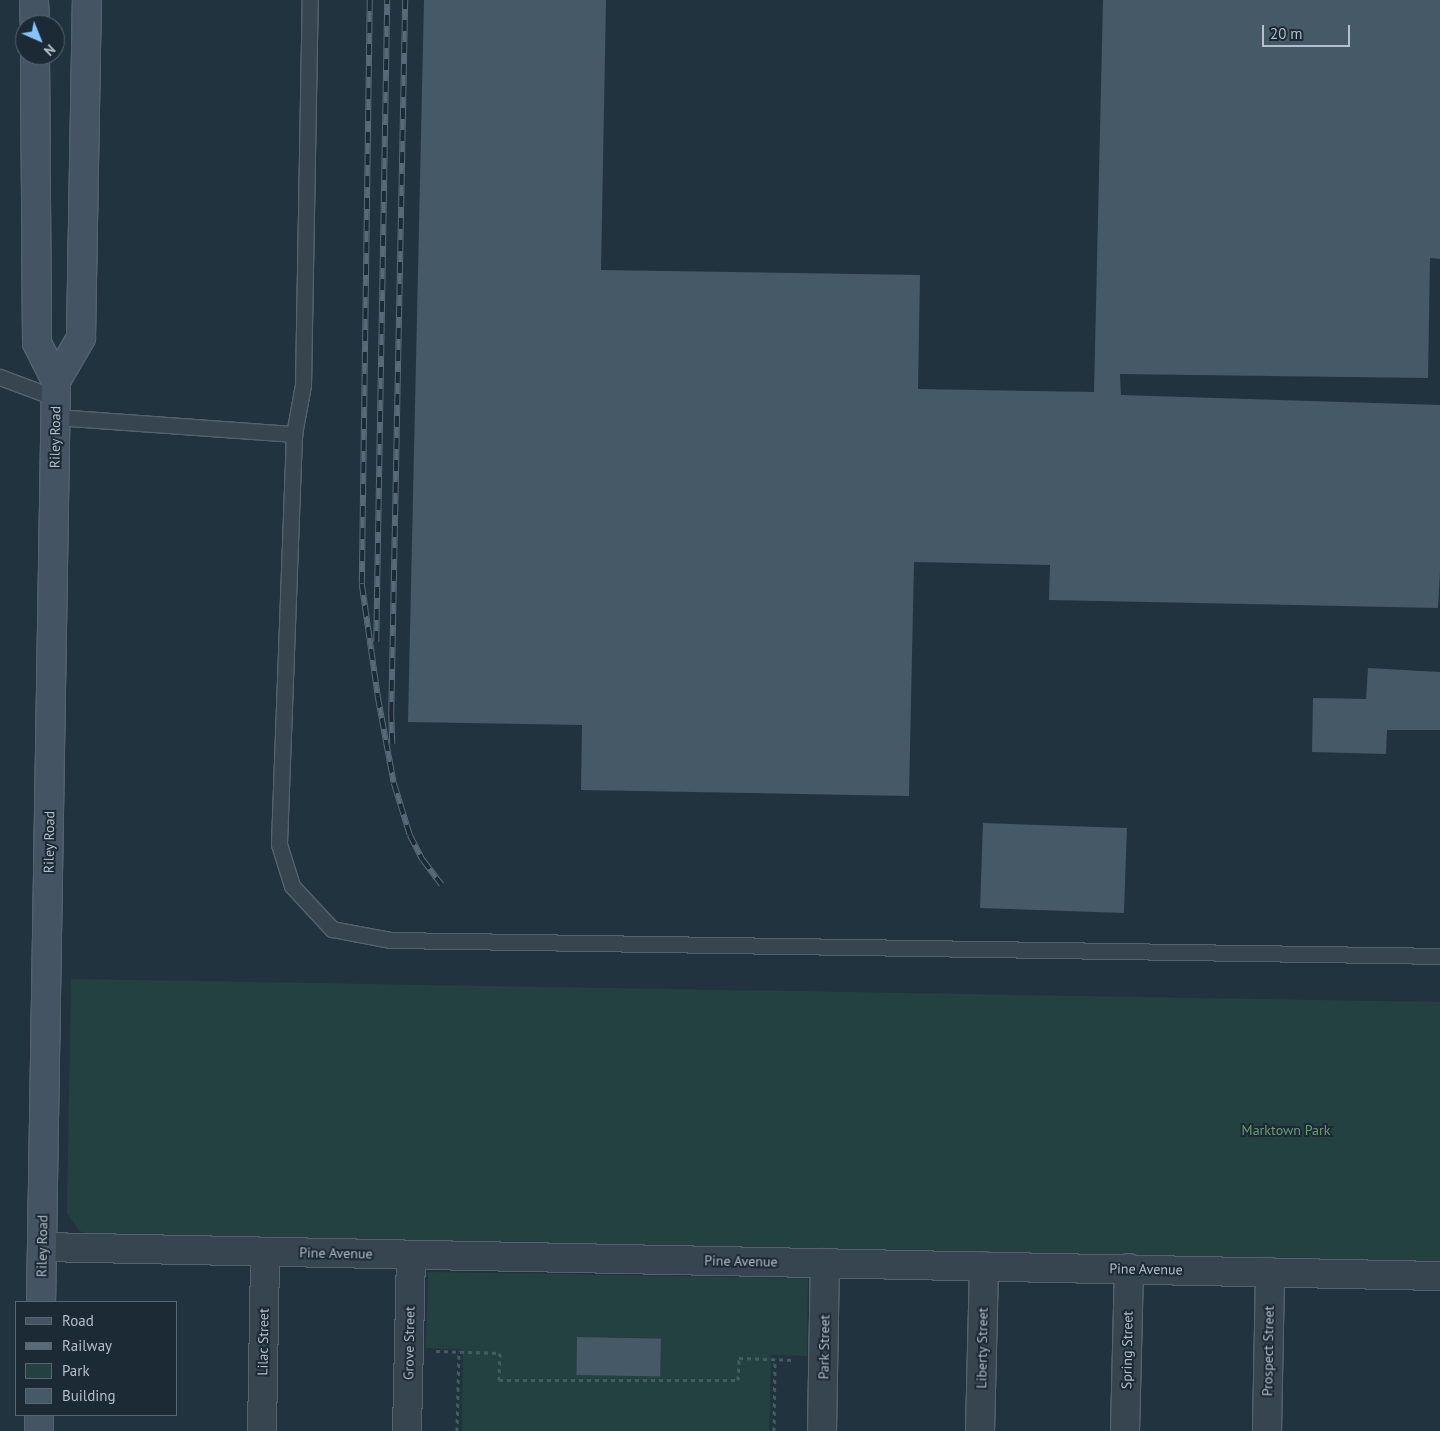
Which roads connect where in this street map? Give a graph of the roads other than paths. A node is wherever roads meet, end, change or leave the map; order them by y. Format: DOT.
graph roads {
  1 [pos="34,0"];
  2 [pos="87,0"];
  3 [pos="310,0"];
  4 [pos="35,15"];
  5 [pos="35,65"];
  6 [pos="0,377"];
  7 [pos="56,398"];
  8 [pos="294,434"];
  9 [pos="1440,956"];
  10 [pos="42,1247"];
  11 [pos="265,1252"];
  12 [pos="411,1255"];
  13 [pos="825,1263"];
  14 [pos="984,1266"];
  15 [pos="1128,1268"];
  16 [pos="1270,1272"];
  17 [pos="1440,1276"];
  18 [pos="41,1301"];
  19 [pos="39,1416"];
  20 [pos="39,1431"];
  21 [pos="262,1431"];
  22 [pos="408,1431"];
  23 [pos="822,1431"];
  24 [pos="980,1431"];
  25 [pos="1125,1431"];
  26 [pos="1267,1431"];
  1 -- 4 [label="main road"];
  2 -- 7 [label="main road, Riley Road"];
  3 -- 8 [label="lane"];
  5 -- 7 [label="main road, Riley Road"];
  6 -- 7 [label="lane"];
  7 -- 8 [label="lane"];
  7 -- 10 [label="main road, Riley Road"];
  8 -- 9 [label="lane"];
  10 -- 11 [label="street, Pine Avenue"];
  10 -- 18 [label="main road, Riley Road"];
  11 -- 12 [label="street, Pine Avenue"];
  11 -- 21 [label="street, Lilac Street"];
  12 -- 13 [label="street, Pine Avenue"];
  12 -- 22 [label="street, Grove Street"];
  13 -- 14 [label="street, Pine Avenue"];
  13 -- 23 [label="street, Park Street"];
  14 -- 15 [label="street, Pine Avenue"];
  14 -- 24 [label="street, Liberty Street"];
  15 -- 16 [label="street, Pine Avenue"];
  15 -- 25 [label="street, Spring Street"];
  16 -- 17 [label="street, Pine Avenue"];
  16 -- 26 [label="street, Prospect Street"];
  19 -- 20 [label="main road"];
}
